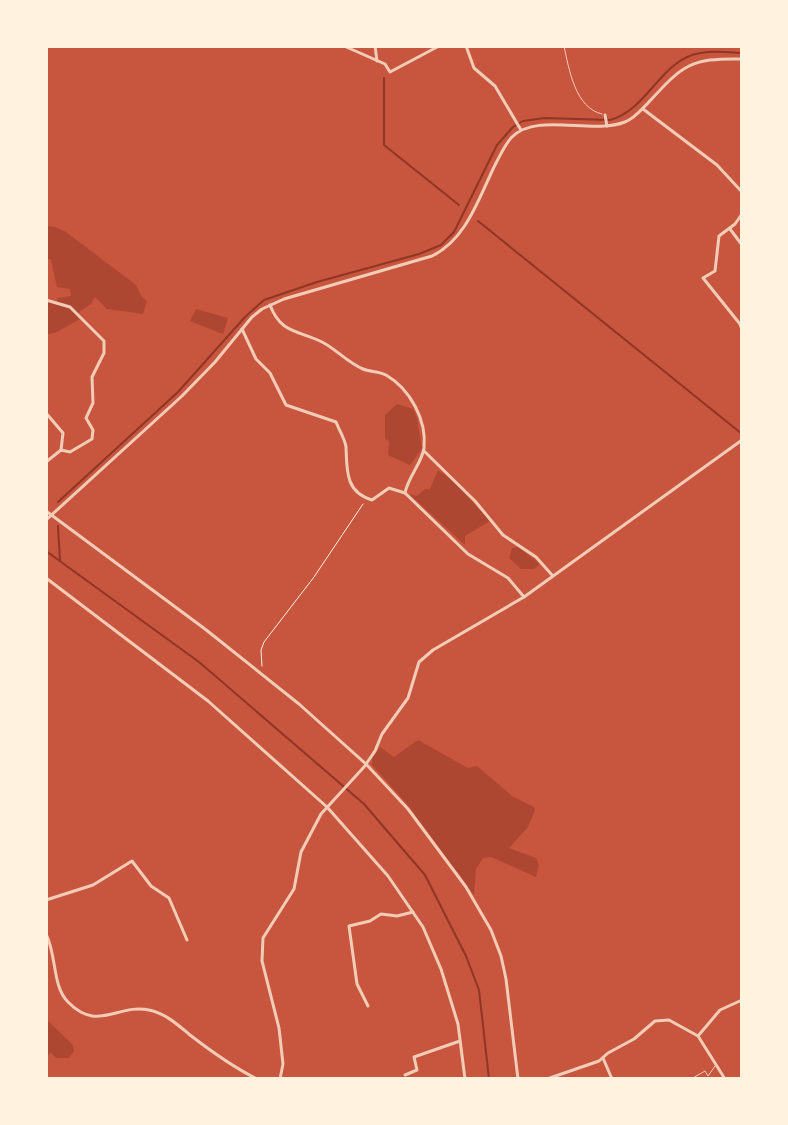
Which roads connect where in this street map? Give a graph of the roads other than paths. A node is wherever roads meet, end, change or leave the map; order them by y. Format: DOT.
graph roads {
  1 [pos="344,46"];
  2 [pos="375,46"];
  3 [pos="439,46"];
  4 [pos="466,46"];
  5 [pos="564,46"];
  6 [pos="742,59"];
  7 [pos="377,61"];
  8 [pos="643,109"];
  9 [pos="605,115"];
  10 [pos="607,125"];
  11 [pos="521,128"];
  12 [pos="742,192"];
  13 [pos="742,214"];
  14 [pos="730,228"];
  15 [pos="742,245"];
  16 [pos="46,300"];
  17 [pos="270,305"];
  18 [pos="242,329"];
  19 [pos="742,330"];
  20 [pos="46,413"];
  21 [pos="742,440"];
  22 [pos="61,450"];
  23 [pos="424,451"];
  24 [pos="46,462"];
  25 [pos="405,493"];
  26 [pos="46,511"];
  27 [pos="48,518"];
  28 [pos="553,576"];
  29 [pos="46,578"];
  30 [pos="524,597"];
  31 [pos="365,765"];
  32 [pos="328,806"];
  33 [pos="46,900"];
  34 [pos="413,912"];
  35 [pos="46,934"];
  36 [pos="187,940"];
  37 [pos="742,1000"];
  38 [pos="368,1006"];
  39 [pos="698,1036"];
  40 [pos="460,1041"];
  41 [pos="603,1058"];
  42 [pos="715,1065"];
  43 [pos="405,1075"];
  44 [pos="257,1079"];
  45 [pos="280,1079"];
  46 [pos="465,1079"];
  47 [pos="518,1079"];
  48 [pos="547,1079"];
  49 [pos="612,1079"];
  50 [pos="691,1079"];
  51 [pos="725,1079"];
  1 -- 7 [label="street"];
  2 -- 7 [label="street"];
  3 -- 7 [label="street"];
  4 -- 11 [label="street"];
  5 -- 9 [label="lane"];
  6 -- 8 [label="street"];
  8 -- 10 [label="street"];
  8 -- 12 [label="street"];
  9 -- 10 [label="street"];
  10 -- 11 [label="street"];
  11 -- 17 [label="street"];
  13 -- 14 [label="street"];
  14 -- 15 [label="street"];
  14 -- 19 [label="street"];
  16 -- 22 [label="street"];
  17 -- 18 [label="street"];
  17 -- 23 [label="street"];
  18 -- 25 [label="street"];
  18 -- 27 [label="street"];
  20 -- 22 [label="street"];
  21 -- 28 [label="street"];
  22 -- 24 [label="street"];
  23 -- 25 [label="street"];
  23 -- 28 [label="street"];
  25 -- 30 [label="street"];
  26 -- 27 [label="street"];
  27 -- 31 [label="street"];
  28 -- 30 [label="street"];
  29 -- 32 [label="street"];
  30 -- 31 [label="street"];
  31 -- 32 [label="street"];
  31 -- 47 [label="street"];
  32 -- 34 [label="street"];
  32 -- 45 [label="street"];
  33 -- 36 [label="street"];
  34 -- 38 [label="street"];
  34 -- 40 [label="street"];
  35 -- 44 [label="street"];
  37 -- 39 [label="street"];
  39 -- 41 [label="street"];
  39 -- 42 [label="street"];
  40 -- 43 [label="street"];
  40 -- 46 [label="street"];
  41 -- 48 [label="street"];
  41 -- 49 [label="street"];
  42 -- 50 [label="lane"];
  42 -- 51 [label="street"];
}
